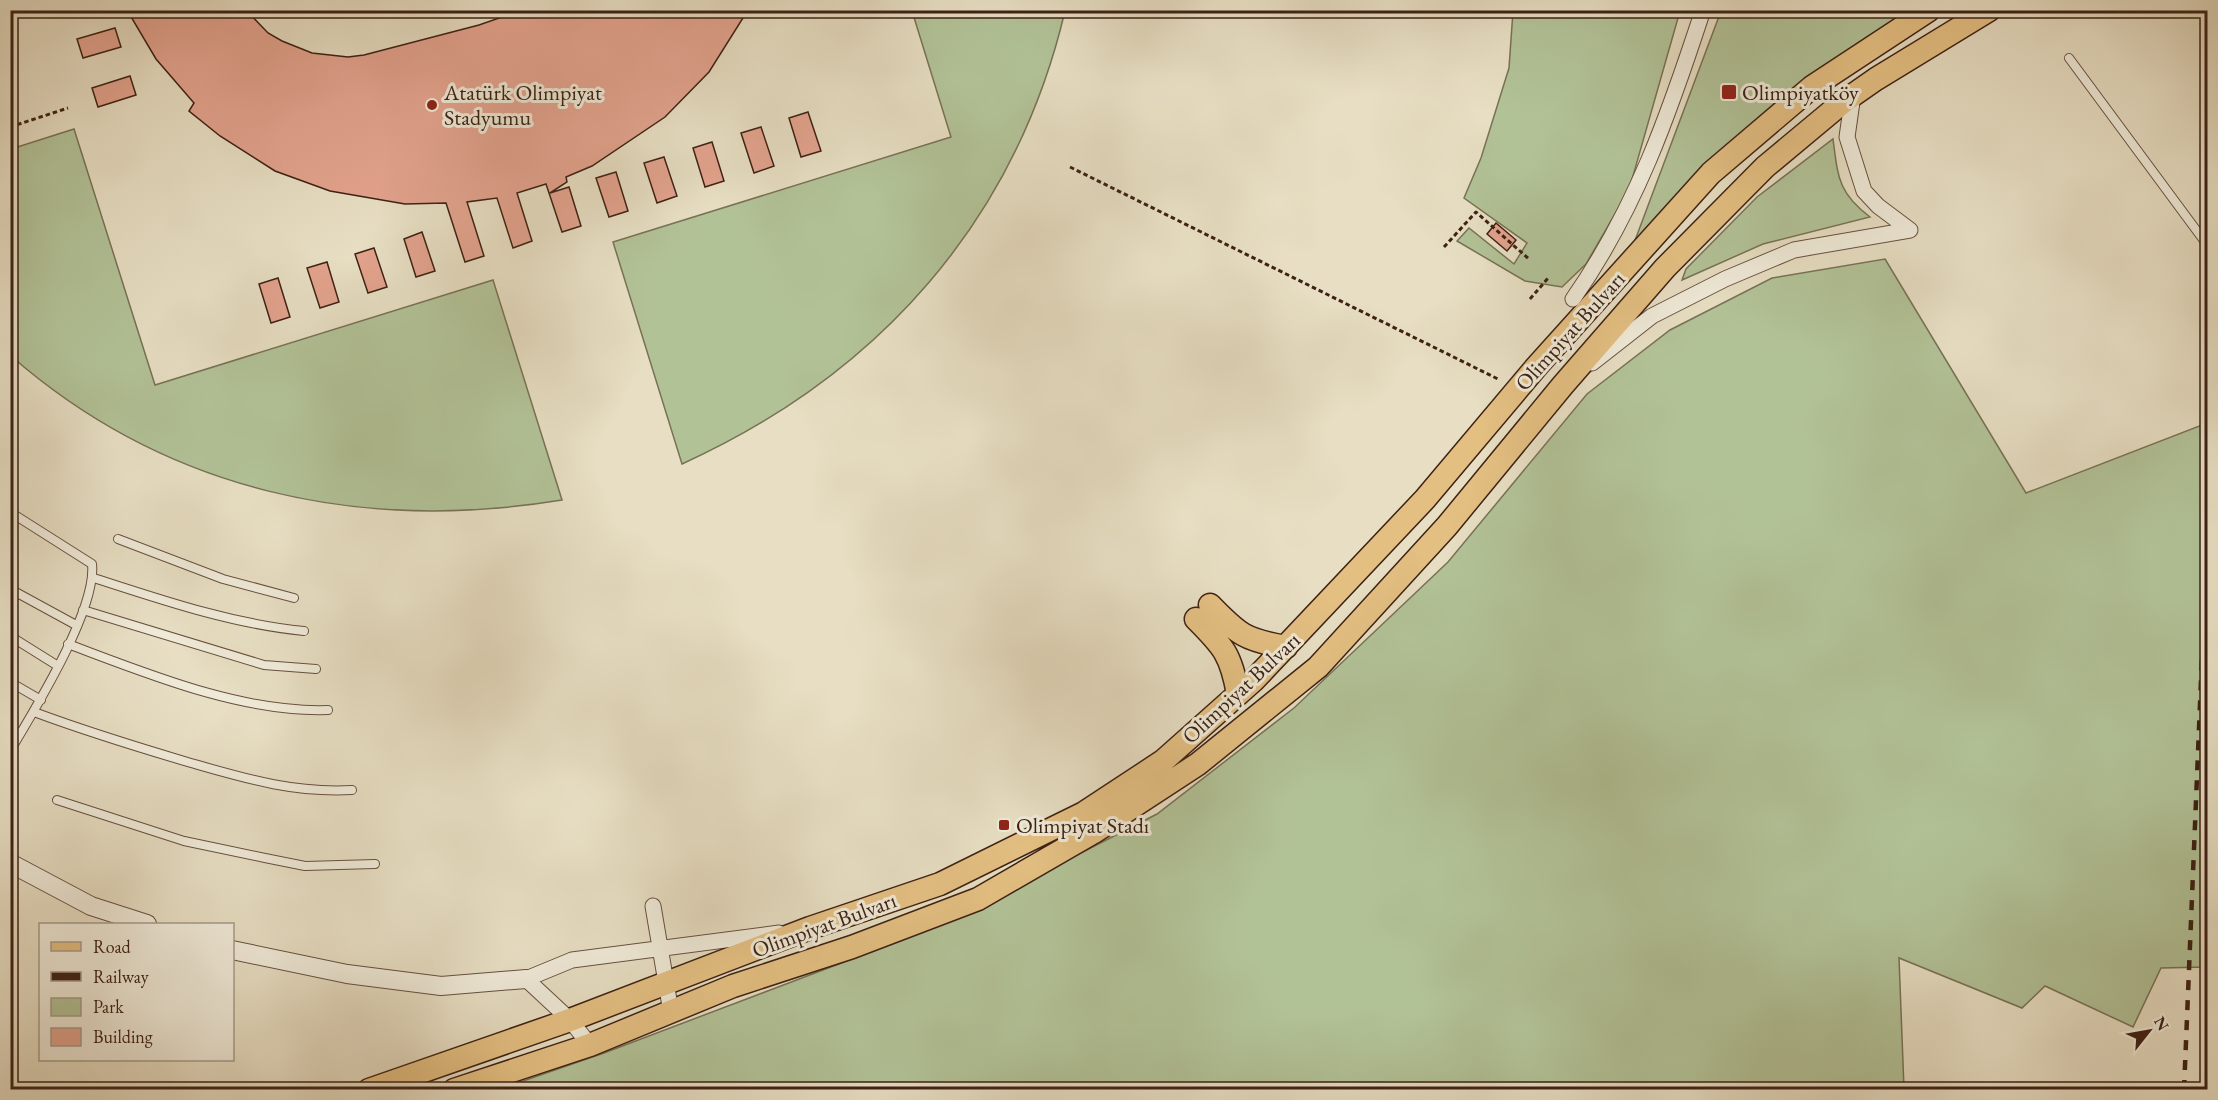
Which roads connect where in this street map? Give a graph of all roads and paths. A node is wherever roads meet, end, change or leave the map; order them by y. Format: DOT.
graph roads {
  1 [pos="1703,10"];
  2 [pos="1929,10"];
  3 [pos="1989,10"];
  4 [pos="2069,58"];
  5 [pos="1854,95"];
  6 [pos="68,108"];
  7 [pos="10,127"];
  8 [pos="1070,167"];
  9 [pos="2208,246"];
  10 [pos="1444,247"];
  11 [pos="1530,260"];
  12 [pos="1550,277"];
  13 [pos="1530,299"];
  14 [pos="1573,299"];
  15 [pos="1563,385"];
  16 [pos="1518,389"];
  17 [pos="10,512"];
  18 [pos="118,539"];
  19 [pos="93,578"];
  20 [pos="10,589"];
  21 [pos="294,598"];
  22 [pos="83,610"];
  23 [pos="76,625"];
  24 [pos="304,631"];
  25 [pos="10,636"];
  26 [pos="68,644"];
  27 [pos="1286,647"];
  28 [pos="58,666"];
  29 [pos="316,669"];
  30 [pos="10,682"];
  31 [pos="1238,694"];
  32 [pos="41,700"];
  33 [pos="328,710"];
  34 [pos="33,712"];
  35 [pos="10,728"];
  36 [pos="20,734"];
  37 [pos="10,751"];
  38 [pos="352,790"];
  39 [pos="57,800"];
  40 [pos="10,863"];
  41 [pos="375,864"];
  42 [pos="653,906"];
  43 [pos="144,923"];
  44 [pos="810,928"];
  45 [pos="659,949"];
  46 [pos="234,950"];
  47 [pos="526,979"];
  48 [pos="665,983"];
  49 [pos="671,1012"];
  50 [pos="570,1020"];
  51 [pos="590,1045"];
  52 [pos="369,1089"];
  53 [pos="454,1089"];
  1 -- 14 [label="street"];
  2 -- 16 [label="main road, Olimpiyat Bulvarı"];
  3 -- 5 [label="main road, Olimpiyat Bulvarı"];
  4 -- 9 [label="lane"];
  5 -- 15 [label="main road, Olimpiyat Bulvarı"];
  5 -- 15 [label="street"];
  6 -- 7 [label="path"];
  8 -- 16 [label="path"];
  10 -- 11 [label="path"];
  12 -- 13 [label="path"];
  15 -- 49 [label="main road, Olimpiyat Bulvarı"];
  16 -- 27 [label="main road, Olimpiyat Bulvarı"];
  17 -- 19 [label="lane"];
  18 -- 21 [label="lane"];
  19 -- 22 [label="lane"];
  19 -- 24 [label="lane"];
  20 -- 23 [label="lane"];
  22 -- 23 [label="lane"];
  22 -- 29 [label="lane"];
  23 -- 26 [label="lane"];
  25 -- 28 [label="lane"];
  26 -- 28 [label="lane"];
  26 -- 33 [label="lane"];
  27 -- 31 [label="main road, Olimpiyat Bulvarı"];
  27 -- 31 [label="main road"];
  28 -- 32 [label="lane"];
  30 -- 32 [label="lane"];
  31 -- 44 [label="main road, Olimpiyat Bulvarı"];
  32 -- 34 [label="lane"];
  34 -- 36 [label="lane"];
  34 -- 38 [label="lane"];
  35 -- 36 [label="lane"];
  36 -- 37 [label="lane"];
  39 -- 41 [label="lane"];
  40 -- 43 [label="street"];
  42 -- 45 [label="street"];
  44 -- 45 [label="street"];
  44 -- 48 [label="main road, Olimpiyat Bulvarı"];
  45 -- 47 [label="street"];
  45 -- 48 [label="street"];
  46 -- 47 [label="street"];
  47 -- 50 [label="street"];
  48 -- 49 [label="street"];
  48 -- 50 [label="main road, Olimpiyat Bulvarı"];
  49 -- 51 [label="main road, Olimpiyat Bulvarı"];
  50 -- 51 [label="street"];
  50 -- 52 [label="main road, Olimpiyat Bulvarı"];
  51 -- 53 [label="main road, Olimpiyat Bulvarı"];
}
